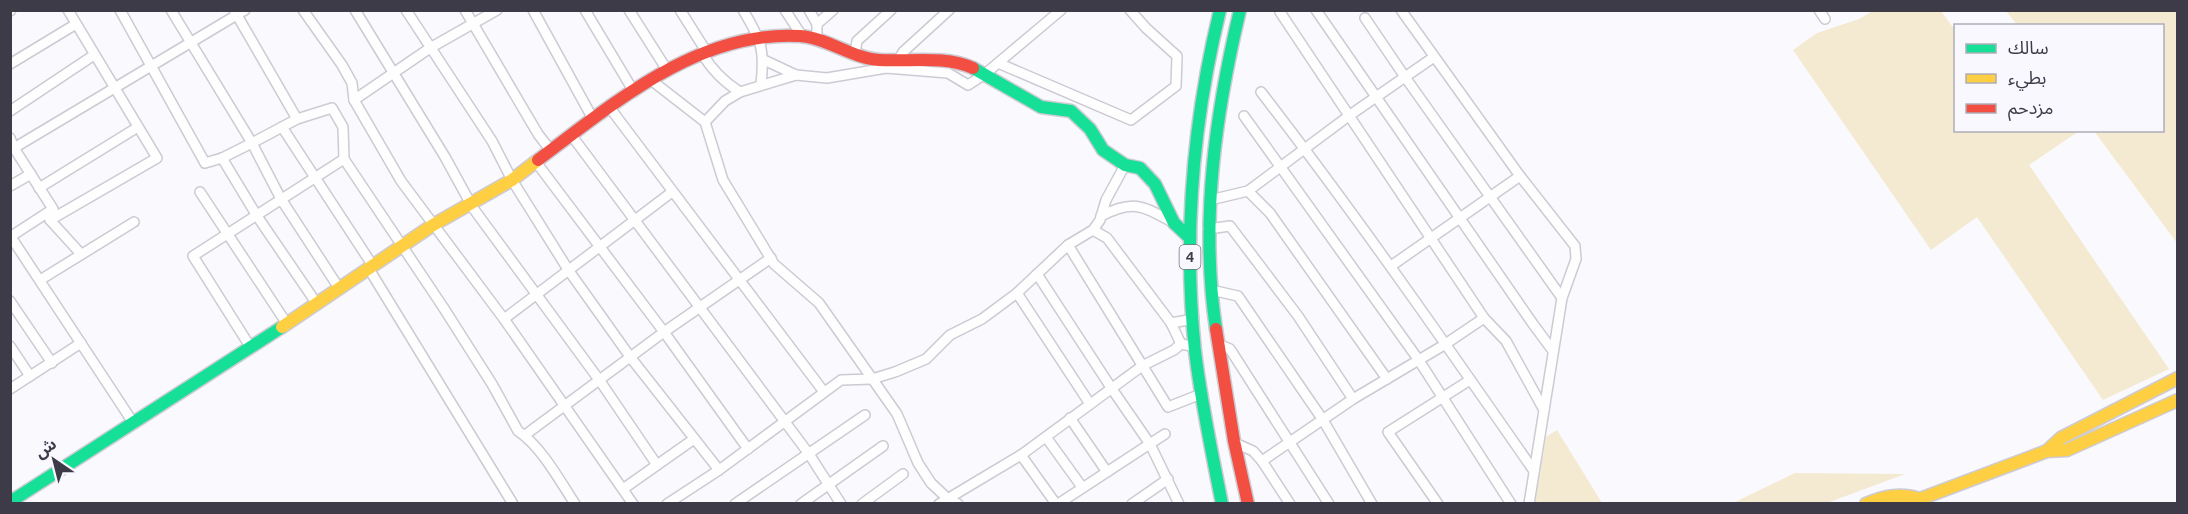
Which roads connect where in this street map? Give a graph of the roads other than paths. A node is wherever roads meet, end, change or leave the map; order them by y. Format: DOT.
graph roads {
  1 [pos="68,10"];
  2 [pos="120,10"];
  3 [pos="171,10"];
  4 [pos="303,10"];
  5 [pos="355,10"];
  6 [pos="406,10"];
  7 [pos="465,10"];
  8 [pos="497,10"];
  9 [pos="532,10"];
  10 [pos="585,10"];
  11 [pos="629,10"];
  12 [pos="680,10"];
  13 [pos="743,10"];
  14 [pos="785,10"];
  15 [pos="809,10"];
  16 [pos="833,10"];
  17 [pos="891,10"];
  18 [pos="949,10"];
  19 [pos="1061,10"];
  20 [pos="1130,10"];
  21 [pos="1220,10"];
  22 [pos="1240,10"];
  23 [pos="1281,10"];
  24 [pos="1316,10"];
  25 [pos="1401,10"];
  26 [pos="239,12"];
  27 [pos="1365,18"];
  28 [pos="76,24"];
  29 [pos="817,24"];
  30 [pos="472,25"];
  31 [pos="802,36"];
  32 [pos="760,38"];
  33 [pos="818,40"];
  34 [pos="190,45"];
  35 [pos="430,48"];
  36 [pos="704,52"];
  37 [pos="855,52"];
  38 [pos="94,55"];
  39 [pos="1434,57"];
  40 [pos="899,59"];
  41 [pos="764,60"];
  42 [pos="998,63"];
  43 [pos="10,64"];
  44 [pos="151,66"];
  45 [pos="667,70"];
  46 [pos="394,72"];
  47 [pos="985,74"];
  48 [pos="796,75"];
  49 [pos="1405,77"];
  50 [pos="651,80"];
  51 [pos="761,84"];
  52 [pos="114,88"];
  53 [pos="634,92"];
  54 [pos="740,92"];
  55 [pos="1261,92"];
  56 [pos="1376,97"];
  57 [pos="354,100"];
  58 [pos="610,108"];
  59 [pos="10,111"];
  60 [pos="1245,116"];
  61 [pos="1350,116"];
  62 [pos="297,119"];
  63 [pos="593,119"];
  64 [pos="705,122"];
  65 [pos="138,127"];
  66 [pos="282,127"];
  67 [pos="572,136"];
  68 [pos="12,143"];
  69 [pos="252,143"];
  70 [pos="1305,149"];
  71 [pos="551,151"];
  72 [pos="222,158"];
  73 [pos="344,159"];
  74 [pos="534,162"];
  75 [pos="1125,165"];
  76 [pos="1281,168"];
  77 [pos="31,174"];
  78 [pos="1520,176"];
  79 [pos="314,177"];
  80 [pos="512,180"];
  81 [pos="10,186"];
  82 [pos="39,188"];
  83 [pos="1248,191"];
  84 [pos="200,192"];
  85 [pos="672,192"];
  86 [pos="1491,197"];
  87 [pos="281,199"];
  88 [pos="1210,200"];
  89 [pos="470,203"];
  90 [pos="53,209"];
  91 [pos="257,216"];
  92 [pos="1101,216"];
  93 [pos="1460,218"];
  94 [pos="50,220"];
  95 [pos="636,220"];
  96 [pos="134,222"];
  97 [pos="1174,223"];
  98 [pos="433,225"];
  99 [pos="1208,229"];
  100 [pos="1093,230"];
  101 [pos="229,235"];
  102 [pos="11,237"];
  103 [pos="1190,238"];
  104 [pos="1431,239"];
  105 [pos="1068,245"];
  106 [pos="401,247"];
  107 [pos="599,247"];
  108 [pos="81,254"];
  109 [pos="771,258"];
  110 [pos="1391,266"];
  111 [pos="371,268"];
  112 [pos="569,271"];
  113 [pos="1037,274"];
  114 [pos="40,280"];
  115 [pos="740,280"];
  116 [pos="339,288"];
  117 [pos="1211,290"];
  118 [pos="1017,293"];
  119 [pos="537,295"];
  120 [pos="1562,298"];
  121 [pos="10,301"];
  122 [pos="317,304"];
  123 [pos="699,308"];
  124 [pos="1484,318"];
  125 [pos="504,319"];
  126 [pos="1194,319"];
  127 [pos="1171,323"];
  128 [pos="287,324"];
  129 [pos="664,332"];
  130 [pos="81,343"];
  131 [pos="1181,344"];
  132 [pos="1218,344"];
  133 [pos="1444,345"];
  134 [pos="10,346"];
  135 [pos="1196,347"];
  136 [pos="251,348"];
  137 [pos="1553,351"];
  138 [pos="631,358"];
  139 [pos="1418,359"];
  140 [pos="51,363"];
  141 [pos="1142,366"];
  142 [pos="30,376"];
  143 [pos="2178,378"];
  144 [pos="872,379"];
  145 [pos="1388,380"];
  146 [pos="1470,380"];
  147 [pos="600,381"];
  148 [pos="10,389"];
  149 [pos="1112,389"];
  150 [pos="824,392"];
  151 [pos="1201,394"];
  152 [pos="1443,397"];
  153 [pos="1353,399"];
  154 [pos="2178,400"];
  155 [pos="1090,404"];
  156 [pos="566,406"];
  157 [pos="1544,410"];
  158 [pos="865,415"];
  159 [pos="1070,418"];
  160 [pos="1323,420"];
  161 [pos="784,422"];
  162 [pos="134,424"];
  163 [pos="1165,434"];
  164 [pos="525,435"];
  165 [pos="1046,437"];
  166 [pos="694,439"];
  167 [pos="1290,442"];
  168 [pos="1234,443"];
  169 [pos="1150,444"];
  170 [pos="883,446"];
  171 [pos="748,449"];
  172 [pos="2047,452"];
  173 [pos="809,454"];
  174 [pos="1021,455"];
  175 [pos="1263,460"];
  176 [pos="657,465"];
  177 [pos="719,470"];
  178 [pos="1534,471"];
  179 [pos="1107,472"];
  180 [pos="903,474"];
  181 [pos="1168,479"];
  182 [pos="830,484"];
  183 [pos="1082,487"];
  184 [pos="623,489"];
  185 [pos="943,501"];
  186 [pos="1917,501"];
  187 [pos="10,502"];
  188 [pos="513,504"];
  189 [pos="575,504"];
  190 [pos="633,504"];
  191 [pos="667,504"];
  192 [pos="735,504"];
  193 [pos="801,504"];
  194 [pos="842,504"];
  195 [pos="862,504"];
  196 [pos="958,504"];
  197 [pos="1057,504"];
  198 [pos="1132,504"];
  199 [pos="1179,504"];
  200 [pos="1222,504"];
  201 [pos="1248,504"];
  202 [pos="1290,504"];
  203 [pos="1329,504"];
  204 [pos="1372,504"];
  205 [pos="1438,504"];
  206 [pos="1511,504"];
  207 [pos="1529,504"];
  208 [pos="1866,504"];
  1 -- 28 [label="street"];
  2 -- 44 [label="street"];
  3 -- 34 [label="street"];
  4 -- 57 [label="street"];
  5 -- 46 [label="street"];
  6 -- 35 [label="street"];
  7 -- 30 [label="street"];
  8 -- 30 [label="street"];
  9 -- 63 [label="street"];
  10 -- 53 [label="street"];
  11 -- 45 [label="street"];
  12 -- 36 [label="street"];
  13 -- 32 [label="street"];
  14 -- 31 [label="street"];
  15 -- 29 [label="street"];
  16 -- 29 [label="street"];
  17 -- 37 [label="street"];
  18 -- 40 [label="street"];
  19 -- 42 [label="street"];
  20 -- 42 [label="street"];
  21 -- 103 [label="main road, 4"];
  22 -- 88 [label="main road, 4"];
  23 -- 61 [label="street"];
  24 -- 56 [label="street"];
  25 -- 39 [label="street"];
  26 -- 34 [label="street"];
  26 -- 62 [label="street"];
  27 -- 49 [label="street"];
  28 -- 38 [label="street"];
  28 -- 43 [label="street"];
  29 -- 33 [label="street"];
  30 -- 35 [label="street"];
  30 -- 71 [label="street"];
  31 -- 32 [label="main road"];
  31 -- 33 [label="main road"];
  32 -- 36 [label="main road"];
  32 -- 41 [label="street"];
  33 -- 37 [label="main road"];
  34 -- 44 [label="street"];
  34 -- 69 [label="street"];
  35 -- 46 [label="street"];
  35 -- 80 [label="street"];
  36 -- 45 [label="main road"];
  36 -- 54 [label="street"];
  37 -- 40 [label="main road"];
  38 -- 52 [label="street"];
  38 -- 59 [label="street"];
  39 -- 49 [label="street"];
  39 -- 78 [label="street"];
  40 -- 47 [label="main road"];
  41 -- 48 [label="street"];
  41 -- 51 [label="street"];
  42 -- 47 [label="street"];
  44 -- 52 [label="street"];
  44 -- 72 [label="street"];
  45 -- 50 [label="main road"];
  46 -- 57 [label="street"];
  46 -- 89 [label="street"];
  47 -- 48 [label="street"];
  47 -- 75 [label="main road"];
  48 -- 51 [label="street"];
  49 -- 56 [label="street"];
  49 -- 86 [label="street"];
  50 -- 53 [label="main road"];
  50 -- 64 [label="street"];
  51 -- 54 [label="street"];
  52 -- 65 [label="street"];
  52 -- 68 [label="street"];
  53 -- 58 [label="main road"];
  54 -- 64 [label="street"];
  55 -- 70 [label="street"];
  56 -- 61 [label="street"];
  56 -- 93 [label="street"];
  57 -- 98 [label="street"];
  58 -- 63 [label="main road"];
  58 -- 85 [label="street"];
  60 -- 76 [label="street"];
  61 -- 70 [label="street"];
  61 -- 104 [label="street"];
  62 -- 66 [label="street"];
  62 -- 73 [label="street"];
  63 -- 67 [label="main road"];
  64 -- 109 [label="street"];
  65 -- 82 [label="street"];
  65 -- 94 [label="street"];
  66 -- 69 [label="street"];
  66 -- 79 [label="street"];
  67 -- 71 [label="main road"];
  67 -- 95 [label="street"];
  68 -- 77 [label="street"];
  69 -- 72 [label="street"];
  69 -- 87 [label="street"];
  70 -- 76 [label="street"];
  70 -- 110 [label="street"];
  71 -- 74 [label="main road"];
  72 -- 91 [label="street"];
  73 -- 79 [label="street"];
  73 -- 106 [label="street"];
  74 -- 80 [label="main road"];
  74 -- 107 [label="street"];
  75 -- 92 [label="street"];
  75 -- 97 [label="main road"];
  76 -- 83 [label="street"];
  76 -- 139 [label="street"];
  77 -- 81 [label="street"];
  77 -- 82 [label="street"];
  78 -- 86 [label="street"];
  78 -- 120 [label="street"];
  79 -- 87 [label="street"];
  79 -- 111 [label="street"];
  80 -- 89 [label="main road"];
  80 -- 112 [label="street"];
  82 -- 90 [label="street"];
  83 -- 88 [label="street"];
  83 -- 145 [label="street"];
  84 -- 101 [label="street"];
  85 -- 95 [label="street"];
  85 -- 115 [label="street"];
  86 -- 93 [label="street"];
  86 -- 120 [label="street"];
  87 -- 91 [label="street"];
  87 -- 116 [label="street"];
  88 -- 99 [label="main road, 4"];
  89 -- 98 [label="main road"];
  89 -- 119 [label="street"];
  90 -- 94 [label="street"];
  90 -- 102 [label="street"];
  91 -- 101 [label="street"];
  91 -- 122 [label="street"];
  92 -- 97 [label="street"];
  92 -- 100 [label="street"];
  93 -- 104 [label="street"];
  93 -- 137 [label="street"];
  94 -- 108 [label="street"];
  95 -- 107 [label="street"];
  95 -- 123 [label="street"];
  96 -- 108 [label="street"];
  97 -- 103 [label="main road"];
  98 -- 106 [label="main road"];
  98 -- 125 [label="street"];
  99 -- 117 [label="main road, 4"];
  99 -- 153 [label="street"];
  100 -- 105 [label="street"];
  100 -- 127 [label="street"];
  101 -- 128 [label="street"];
  101 -- 136 [label="street"];
  102 -- 114 [label="street"];
  103 -- 126 [label="main road, 4"];
  104 -- 110 [label="street"];
  104 -- 124 [label="street"];
  105 -- 113 [label="street"];
  105 -- 141 [label="street"];
  106 -- 111 [label="main road"];
  106 -- 164 [label="street"];
  107 -- 112 [label="street"];
  107 -- 129 [label="street"];
  108 -- 114 [label="street"];
  109 -- 115 [label="street"];
  109 -- 144 [label="street"];
  110 -- 133 [label="street"];
  111 -- 116 [label="main road"];
  111 -- 188 [label="street"];
  112 -- 119 [label="street"];
  112 -- 138 [label="street"];
  113 -- 118 [label="street"];
  113 -- 149 [label="street"];
  114 -- 130 [label="street"];
  115 -- 123 [label="street"];
  115 -- 150 [label="street"];
  116 -- 122 [label="main road"];
  117 -- 132 [label="main road, 4"];
  117 -- 160 [label="street"];
  118 -- 144 [label="street"];
  118 -- 155 [label="street"];
  119 -- 125 [label="street"];
  119 -- 147 [label="street"];
  120 -- 137 [label="street"];
  121 -- 140 [label="street"];
  122 -- 128 [label="main road"];
  123 -- 129 [label="street"];
  123 -- 161 [label="street"];
  124 -- 133 [label="street"];
  124 -- 157 [label="street"];
  125 -- 156 [label="street"];
  126 -- 127 [label="street"];
  126 -- 135 [label="main road, 4"];
  127 -- 131 [label="street"];
  128 -- 136 [label="main road"];
  129 -- 138 [label="street"];
  129 -- 171 [label="street"];
  130 -- 140 [label="street"];
  130 -- 162 [label="street"];
  131 -- 135 [label="street"];
  131 -- 141 [label="street"];
  132 -- 167 [label="street"];
  132 -- 168 [label="main road, 4"];
  133 -- 139 [label="street"];
  133 -- 146 [label="street"];
  134 -- 142 [label="street"];
  135 -- 151 [label="main road, 4"];
  136 -- 162 [label="main road"];
  137 -- 157 [label="street"];
  138 -- 147 [label="street"];
  138 -- 166 [label="street"];
  139 -- 145 [label="street"];
  139 -- 152 [label="street"];
  140 -- 142 [label="street"];
  141 -- 149 [label="street"];
  141 -- 151 [label="street"];
  142 -- 148 [label="street"];
  143 -- 172 [label="main road"];
  144 -- 150 [label="street"];
  144 -- 185 [label="street"];
  145 -- 153 [label="street"];
  146 -- 152 [label="street"];
  146 -- 178 [label="street"];
  147 -- 156 [label="street"];
  147 -- 176 [label="street"];
  149 -- 155 [label="street"];
  149 -- 169 [label="street"];
  150 -- 161 [label="street"];
  151 -- 200 [label="main road, 4"];
  152 -- 205 [label="street"];
  152 -- 206 [label="street"];
  153 -- 160 [label="street"];
  154 -- 172 [label="main road"];
  155 -- 159 [label="street"];
  156 -- 164 [label="street"];
  156 -- 184 [label="street"];
  157 -- 178 [label="street"];
  158 -- 173 [label="street"];
  159 -- 165 [label="street"];
  159 -- 179 [label="street"];
  160 -- 167 [label="street"];
  160 -- 204 [label="street"];
  161 -- 171 [label="street"];
  161 -- 173 [label="street"];
  162 -- 187 [label="main road"];
  163 -- 169 [label="street"];
  164 -- 189 [label="street"];
  165 -- 174 [label="street"];
  165 -- 183 [label="street"];
  166 -- 176 [label="street"];
  166 -- 177 [label="street"];
  167 -- 175 [label="street"];
  167 -- 203 [label="street"];
  168 -- 175 [label="street"];
  168 -- 201 [label="main road, 4"];
  169 -- 179 [label="street"];
  169 -- 181 [label="street"];
  170 -- 182 [label="street"];
  171 -- 177 [label="street"];
  172 -- 186 [label="main road"];
  173 -- 182 [label="street"];
  173 -- 192 [label="street"];
  174 -- 185 [label="street"];
  174 -- 197 [label="street"];
  175 -- 202 [label="street"];
  176 -- 184 [label="street"];
  177 -- 191 [label="street"];
  178 -- 207 [label="street"];
  179 -- 183 [label="street"];
  180 -- 195 [label="street"];
  181 -- 198 [label="street"];
  181 -- 199 [label="street"];
  182 -- 193 [label="street"];
  182 -- 194 [label="street"];
  183 -- 197 [label="street"];
  184 -- 190 [label="street"];
  185 -- 196 [label="street"];
  186 -- 208 [label="main road"];
}
